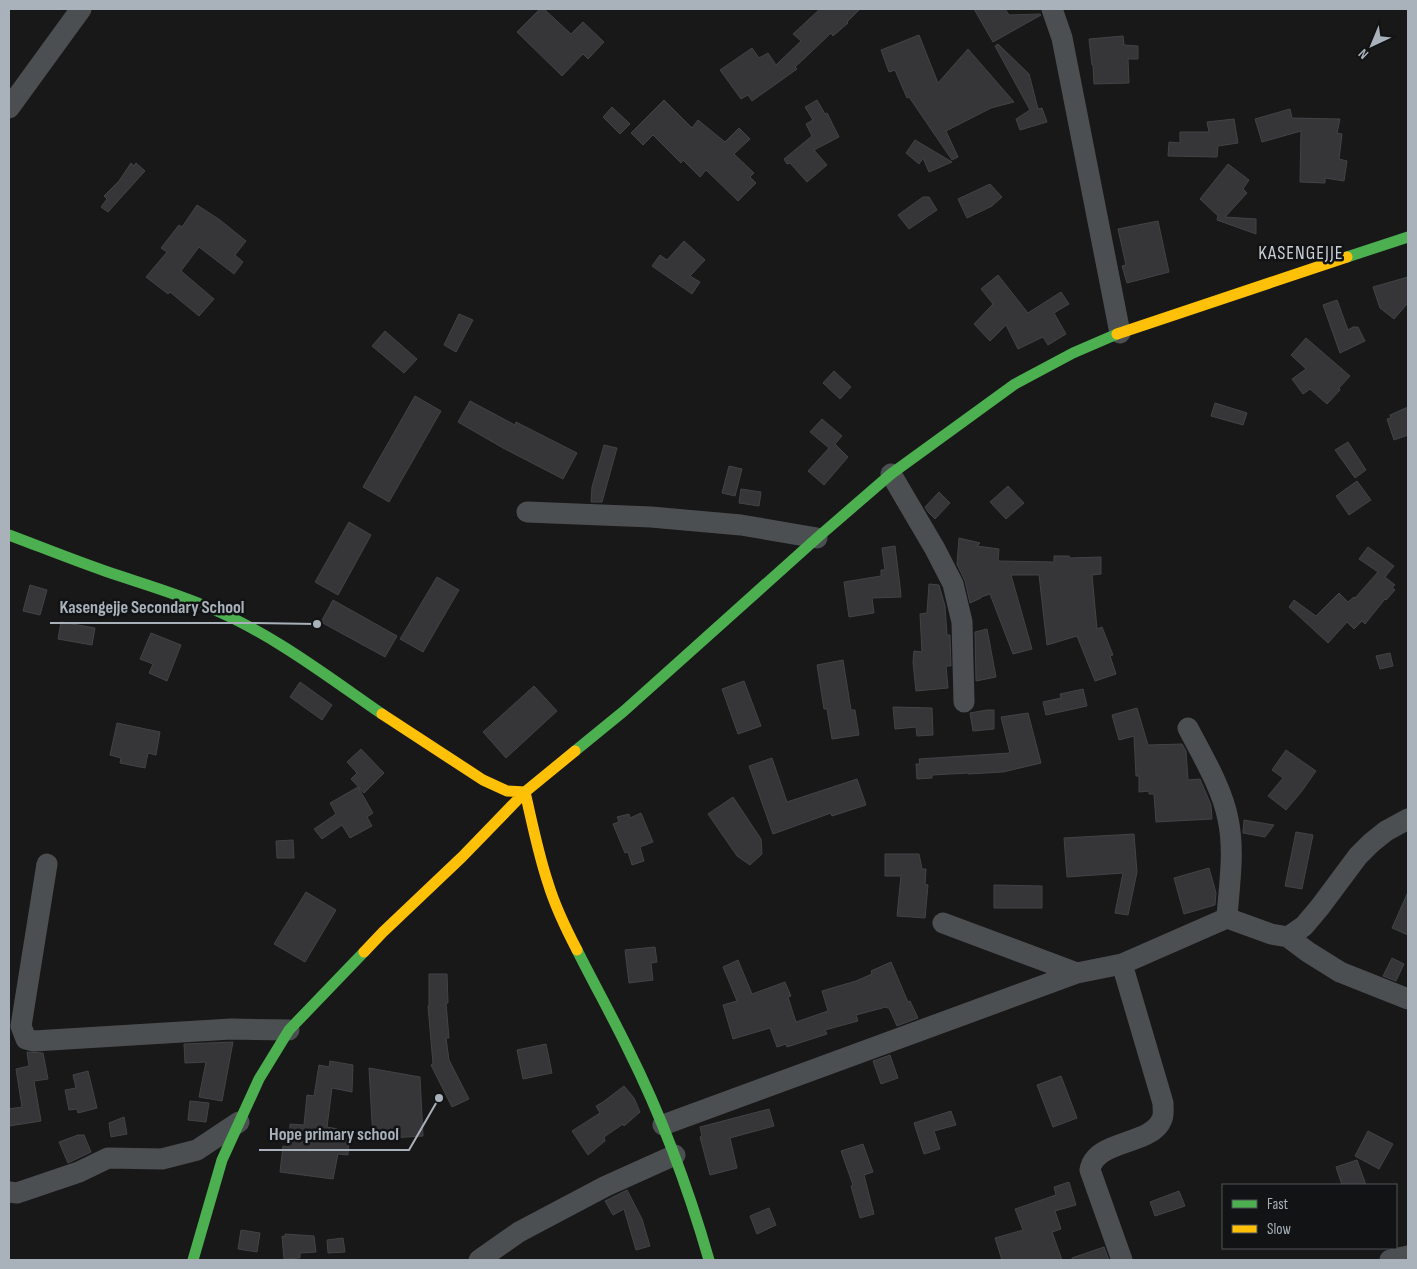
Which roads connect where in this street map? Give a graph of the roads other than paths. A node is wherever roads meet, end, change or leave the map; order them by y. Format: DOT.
graph roads {
  1 [pos="81,9"];
  2 [pos="1052,9"];
  3 [pos="9,108"];
  4 [pos="1408,237"];
  5 [pos="1120,332"];
  6 [pos="890,474"];
  7 [pos="528,512"];
  8 [pos="9,535"];
  9 [pos="817,538"];
  10 [pos="964,702"];
  11 [pos="1188,728"];
  12 [pos="525,792"];
  13 [pos="1408,819"];
  14 [pos="47,864"];
  15 [pos="1227,918"];
  16 [pos="943,924"];
  17 [pos="1288,937"];
  18 [pos="1122,964"];
  19 [pos="1077,973"];
  20 [pos="1408,999"];
  21 [pos="289,1030"];
  22 [pos="239,1122"];
  23 [pos="663,1125"];
  24 [pos="675,1155"];
  25 [pos="9,1192"];
  26 [pos="1408,1256"];
  27 [pos="193,1260"];
  28 [pos="479,1260"];
  29 [pos="709,1260"];
  30 [pos="1122,1260"];
  31 [pos="1390,1260"];
  1 -- 3 [label="street"];
  2 -- 5 [label="street"];
  4 -- 5 [label="street"];
  5 -- 6 [label="street"];
  6 -- 9 [label="street"];
  6 -- 10 [label="street"];
  7 -- 9 [label="street"];
  8 -- 12 [label="street"];
  9 -- 12 [label="street"];
  11 -- 15 [label="street"];
  12 -- 21 [label="street"];
  12 -- 23 [label="street"];
  13 -- 17 [label="street"];
  14 -- 21 [label="street"];
  15 -- 17 [label="street"];
  15 -- 18 [label="street"];
  16 -- 19 [label="street"];
  17 -- 20 [label="street"];
  18 -- 19 [label="street"];
  18 -- 30 [label="street"];
  19 -- 23 [label="street"];
  21 -- 22 [label="street"];
  22 -- 25 [label="street"];
  22 -- 27 [label="street"];
  23 -- 24 [label="street"];
  24 -- 28 [label="street"];
  24 -- 29 [label="street"];
  26 -- 31 [label="street"];
}
